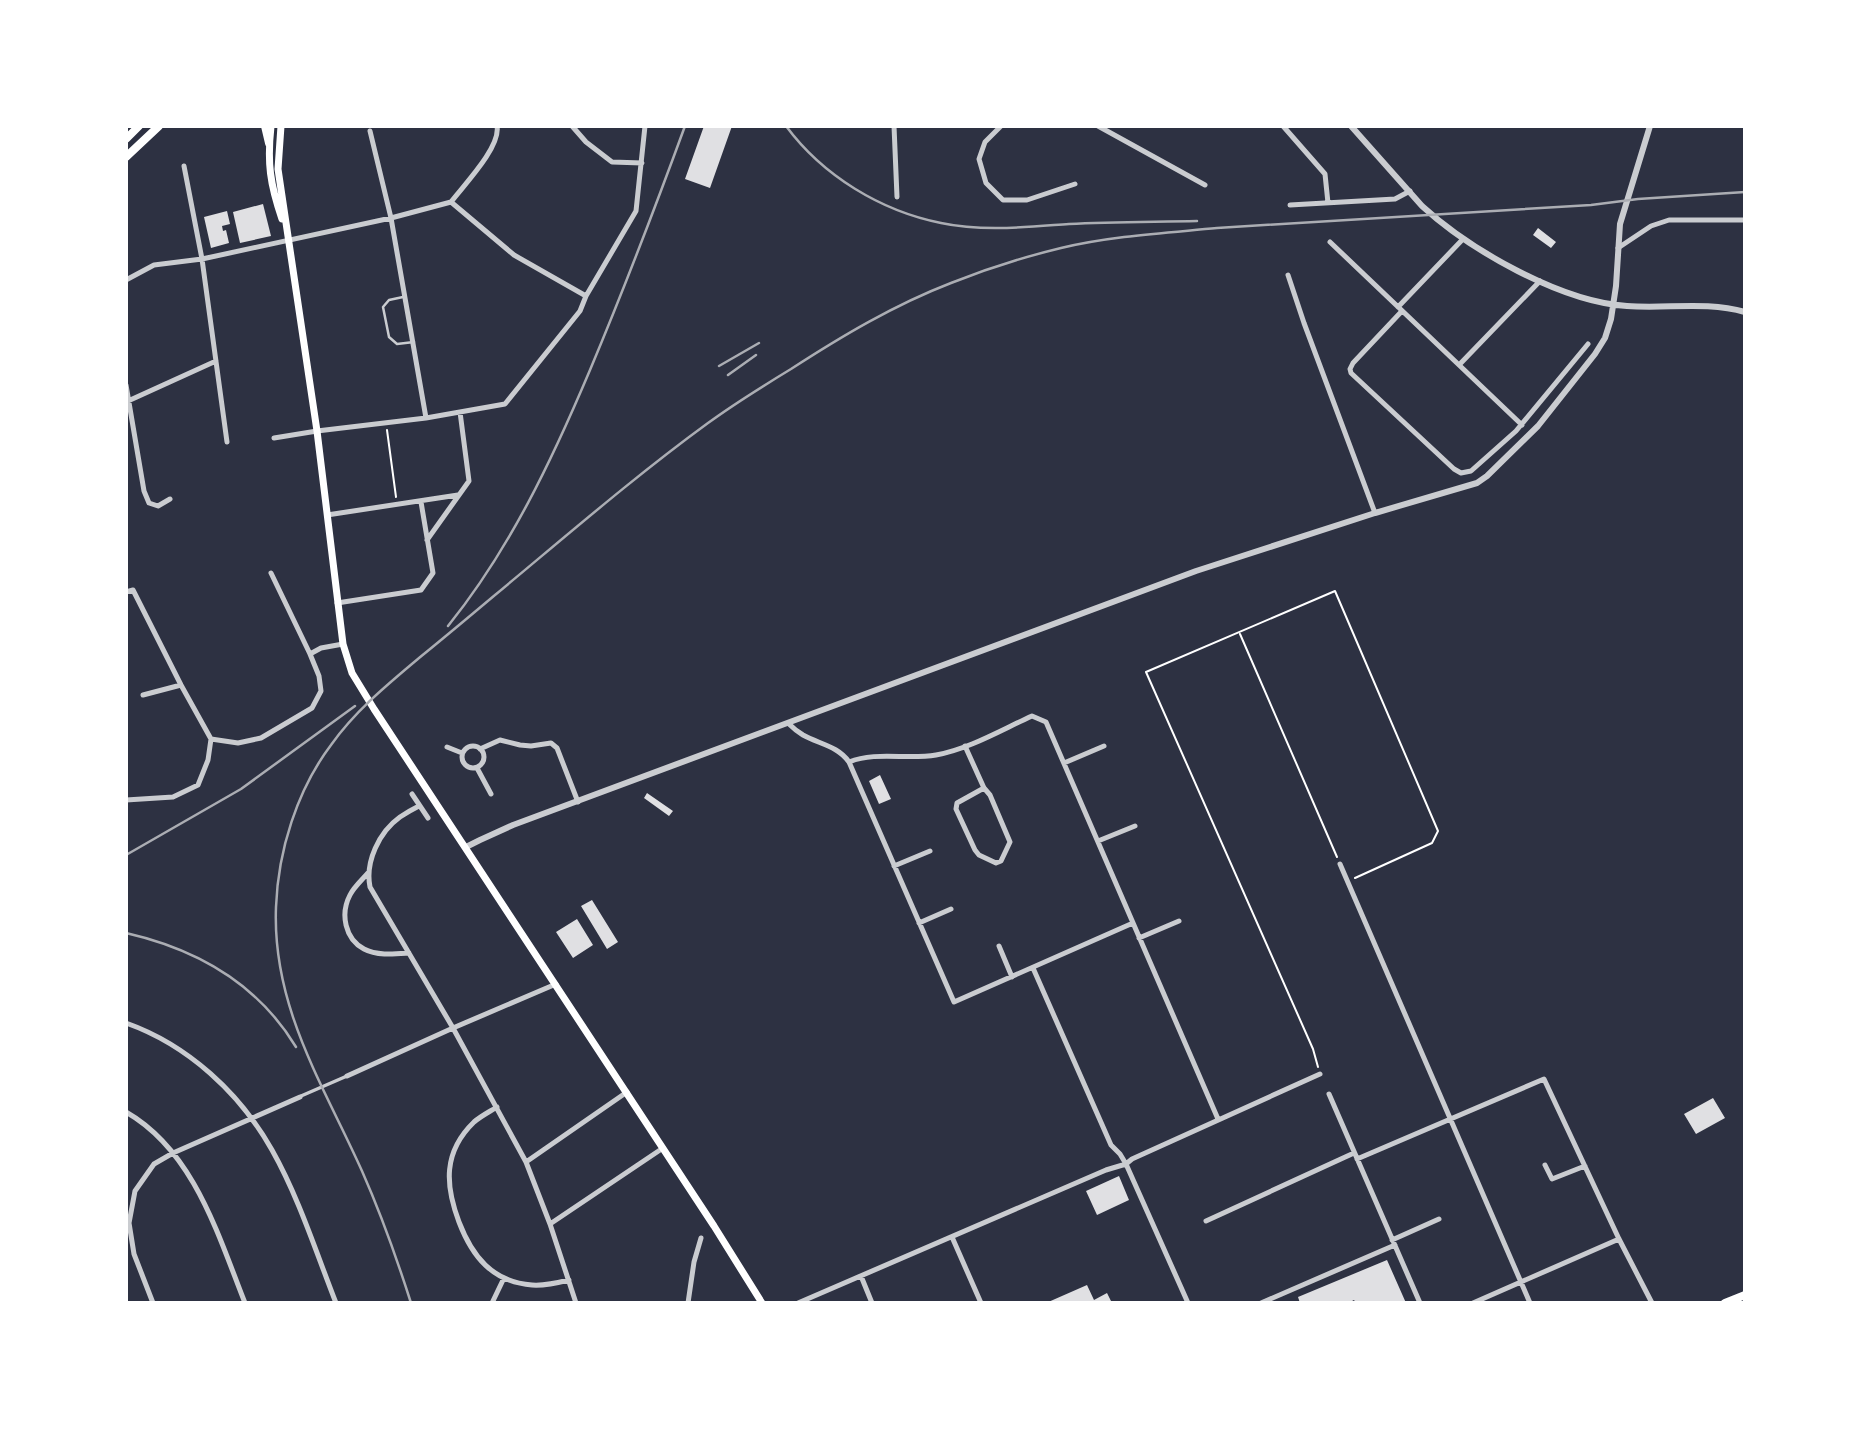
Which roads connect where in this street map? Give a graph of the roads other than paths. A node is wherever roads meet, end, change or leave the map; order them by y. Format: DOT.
graph roads {
  1 [pos="139,126"];
  2 [pos="159,126"];
  3 [pos="265,126"];
  4 [pos="271,126"];
  5 [pos="281,126"];
  6 [pos="497,126"];
  7 [pos="572,126"];
  8 [pos="645,126"];
  9 [pos="894,126"];
  10 [pos="1001,126"];
  11 [pos="1098,126"];
  12 [pos="1283,126"];
  13 [pos="1351,126"];
  14 [pos="1650,126"];
  15 [pos="370,131"];
  16 [pos="126,139"];
  17 [pos="269,143"];
  18 [pos="126,157"];
  19 [pos="642,163"];
  20 [pos="184,166"];
  21 [pos="1075,184"];
  22 [pos="1205,186"];
  23 [pos="1410,191"];
  24 [pos="897,197"];
  25 [pos="451,202"];
  26 [pos="1328,203"];
  27 [pos="1292,205"];
  28 [pos="391,218"];
  29 [pos="1745,220"];
  30 [pos="1463,239"];
  31 [pos="289,240"];
  32 [pos="1330,242"];
  33 [pos="1618,248"];
  34 [pos="202,259"];
  35 [pos="1288,275"];
  36 [pos="126,280"];
  37 [pos="1540,281"];
  38 [pos="405,296"];
  39 [pos="586,296"];
  40 [pos="1614,305"];
  41 [pos="1400,309"];
  42 [pos="1745,312"];
  43 [pos="414,342"];
  44 [pos="1588,344"];
  45 [pos="216,361"];
  46 [pos="1459,365"];
  47 [pos="126,385"];
  48 [pos="128,401"];
  49 [pos="460,412"];
  50 [pos="426,418"];
  51 [pos="1522,425"];
  52 [pos="317,431"];
  53 [pos="274,439"];
  54 [pos="228,442"];
  55 [pos="458,495"];
  56 [pos="170,499"];
  57 [pos="421,502"];
  58 [pos="1375,513"];
  59 [pos="327,515"];
  60 [pos="427,540"];
  61 [pos="271,573"];
  62 [pos="126,592"];
  63 [pos="337,603"];
  64 [pos="343,644"];
  65 [pos="310,654"];
  66 [pos="181,685"];
  67 [pos="143,695"];
  68 [pos="789,724"];
  69 [pos="211,739"];
  70 [pos="965,746"];
  71 [pos="1104,746"];
  72 [pos="447,747"];
  73 [pos="480,749"];
  74 [pos="462,753"];
  75 [pos="849,762"];
  76 [pos="1064,763"];
  77 [pos="477,768"];
  78 [pos="984,788"];
  79 [pos="412,794"];
  80 [pos="491,794"];
  81 [pos="126,800"];
  82 [pos="578,802"];
  83 [pos="419,806"];
  84 [pos="428,818"];
  85 [pos="1135,826"];
  86 [pos="1098,841"];
  87 [pos="466,848"];
  88 [pos="930,851"];
  89 [pos="1340,864"];
  90 [pos="894,866"];
  91 [pos="368,873"];
  92 [pos="951,909"];
  93 [pos="1179,921"];
  94 [pos="919,923"];
  95 [pos="1133,923"];
  96 [pos="1139,937"];
  97 [pos="999,946"];
  98 [pos="409,953"];
  99 [pos="1033,968"];
  100 [pos="1012,977"];
  101 [pos="556,985"];
  102 [pos="126,1023"];
  103 [pos="453,1028"];
  104 [pos="1320,1074"];
  105 [pos="347,1076"];
  106 [pos="626,1093"];
  107 [pos="1329,1094"];
  108 [pos="300,1097"];
  109 [pos="497,1107"];
  110 [pos="126,1112"];
  111 [pos="250,1118"];
  112 [pos="1218,1119"];
  113 [pos="1452,1120"];
  114 [pos="663,1148"];
  115 [pos="173,1153"];
  116 [pos="1356,1156"];
  117 [pos="526,1161"];
  118 [pos="1126,1164"];
  119 [pos="1545,1166"];
  120 [pos="1585,1166"];
  121 [pos="1439,1219"];
  122 [pos="1206,1221"];
  123 [pos="550,1224"];
  124 [pos="952,1237"];
  125 [pos="701,1238"];
  126 [pos="1619,1239"];
  127 [pos="1393,1242"];
  128 [pos="860,1276"];
  129 [pos="504,1278"];
  130 [pos="569,1280"];
  131 [pos="1521,1282"];
  132 [pos="1745,1295"];
  133 [pos="153,1303"];
  134 [pos="245,1303"];
  135 [pos="336,1303"];
  136 [pos="492,1303"];
  137 [pos="576,1303"];
  138 [pos="688,1303"];
  139 [pos="762,1303"];
  140 [pos="798,1303"];
  141 [pos="872,1303"];
  142 [pos="981,1303"];
  143 [pos="1188,1303"];
  144 [pos="1261,1303"];
  145 [pos="1420,1303"];
  146 [pos="1473,1303"];
  147 [pos="1530,1303"];
  148 [pos="1652,1303"];
  149 [pos="1725,1303"];
  1 -- 16 [label="main road"];
  2 -- 18 [label="main road"];
  3 -- 17 [label="main road"];
  4 -- 17 [label="main road"];
  5 -- 31 [label="main road"];
  6 -- 25 [label="street"];
  7 -- 19 [label="street"];
  8 -- 19 [label="street"];
  9 -- 24 [label="street"];
  10 -- 21 [label="street"];
  11 -- 22 [label="street"];
  12 -- 26 [label="street"];
  13 -- 23 [label="street"];
  14 -- 33 [label="street"];
  15 -- 28 [label="street"];
  17 -- 31 [label="main road"];
  19 -- 39 [label="street"];
  20 -- 34 [label="street"];
  23 -- 26 [label="street"];
  23 -- 30 [label="street"];
  25 -- 28 [label="street"];
  25 -- 39 [label="street"];
  26 -- 27 [label="street"];
  28 -- 31 [label="street"];
  28 -- 38 [label="street"];
  29 -- 33 [label="street"];
  30 -- 37 [label="street"];
  30 -- 41 [label="street"];
  31 -- 34 [label="street"];
  31 -- 52 [label="main road"];
  32 -- 41 [label="street"];
  33 -- 40 [label="street"];
  34 -- 36 [label="street"];
  34 -- 45 [label="street"];
  35 -- 58 [label="street"];
  37 -- 40 [label="street"];
  37 -- 46 [label="street"];
  38 -- 43 [label="street"];
  38 -- 43 [label="lane"];
  39 -- 49 [label="street"];
  40 -- 42 [label="street"];
  40 -- 58 [label="street"];
  41 -- 46 [label="street"];
  41 -- 51 [label="street"];
  43 -- 50 [label="street"];
  44 -- 51 [label="street"];
  45 -- 48 [label="street"];
  45 -- 54 [label="street"];
  46 -- 51 [label="street"];
  47 -- 48 [label="street"];
  48 -- 56 [label="street"];
  49 -- 50 [label="street"];
  49 -- 55 [label="street"];
  50 -- 52 [label="street"];
  52 -- 53 [label="street"];
  52 -- 59 [label="main road"];
  55 -- 57 [label="street"];
  55 -- 60 [label="street"];
  57 -- 59 [label="street"];
  57 -- 60 [label="street"];
  58 -- 68 [label="street"];
  59 -- 63 [label="main road"];
  60 -- 63 [label="street"];
  61 -- 65 [label="street"];
  62 -- 66 [label="street"];
  63 -- 64 [label="main road"];
  64 -- 65 [label="street"];
  64 -- 87 [label="main road"];
  65 -- 69 [label="street"];
  66 -- 67 [label="street"];
  66 -- 69 [label="street"];
  68 -- 75 [label="street"];
  68 -- 82 [label="street"];
  69 -- 81 [label="street"];
  70 -- 75 [label="street"];
  70 -- 76 [label="street"];
  70 -- 78 [label="street"];
  71 -- 76 [label="street"];
  72 -- 74 [label="street"];
  73 -- 74 [label="street"];
  73 -- 77 [label="street"];
  73 -- 82 [label="street"];
  74 -- 77 [label="street"];
  75 -- 90 [label="street"];
  76 -- 86 [label="street"];
  77 -- 80 [label="street"];
  78 -- 78 [label="street"];
  79 -- 83 [label="street"];
  82 -- 87 [label="street"];
  83 -- 84 [label="street"];
  83 -- 91 [label="street"];
  85 -- 86 [label="street"];
  86 -- 95 [label="street"];
  87 -- 101 [label="main road"];
  88 -- 90 [label="street"];
  89 -- 113 [label="street"];
  90 -- 94 [label="street"];
  91 -- 98 [label="street"];
  91 -- 98 [label="street"];
  92 -- 94 [label="street"];
  93 -- 96 [label="street"];
  94 -- 100 [label="street"];
  95 -- 96 [label="street"];
  95 -- 99 [label="street"];
  96 -- 112 [label="street"];
  97 -- 100 [label="street"];
  98 -- 103 [label="street"];
  99 -- 100 [label="street"];
  99 -- 118 [label="street"];
  101 -- 103 [label="street"];
  101 -- 106 [label="main road"];
  102 -- 111 [label="street"];
  103 -- 105 [label="street"];
  103 -- 109 [label="street"];
  104 -- 112 [label="street"];
  105 -- 108 [label="street"];
  106 -- 114 [label="main road"];
  106 -- 117 [label="street"];
  107 -- 116 [label="street"];
  108 -- 111 [label="street"];
  109 -- 117 [label="street"];
  109 -- 129 [label="street"];
  110 -- 115 [label="street"];
  111 -- 115 [label="street"];
  111 -- 135 [label="street"];
  112 -- 118 [label="street"];
  113 -- 116 [label="street"];
  113 -- 120 [label="street"];
  113 -- 131 [label="street"];
  114 -- 123 [label="street"];
  114 -- 139 [label="main road"];
  115 -- 133 [label="street"];
  115 -- 134 [label="street"];
  116 -- 122 [label="street"];
  116 -- 127 [label="street"];
  117 -- 123 [label="street"];
  118 -- 124 [label="street"];
  118 -- 143 [label="street"];
  119 -- 120 [label="street"];
  120 -- 126 [label="street"];
  121 -- 127 [label="street"];
  123 -- 130 [label="street"];
  124 -- 128 [label="street"];
  124 -- 142 [label="street"];
  125 -- 138 [label="street"];
  126 -- 131 [label="street"];
  126 -- 148 [label="street"];
  127 -- 144 [label="street"];
  127 -- 145 [label="street"];
  128 -- 140 [label="street"];
  128 -- 141 [label="street"];
  129 -- 130 [label="street"];
  129 -- 136 [label="street"];
  130 -- 137 [label="street"];
  131 -- 146 [label="street"];
  131 -- 147 [label="street"];
  132 -- 149 [label="main road"];
}
